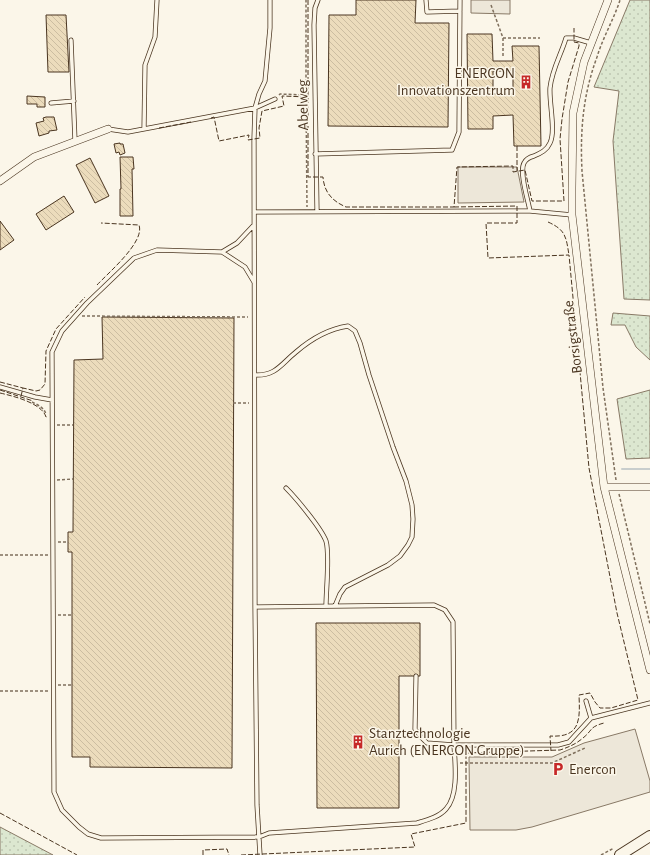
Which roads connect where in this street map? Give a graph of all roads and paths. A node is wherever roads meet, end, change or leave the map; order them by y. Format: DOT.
graph roads {
  1 [pos="157,0"];
  2 [pos="270,0"];
  3 [pos="306,0"];
  4 [pos="318,0"];
  5 [pos="426,0"];
  6 [pos="460,0"];
  7 [pos="608,0"];
  8 [pos="620,0"];
  9 [pos="491,5"];
  10 [pos="460,12"];
  11 [pos="503,38"];
  12 [pos="540,38"];
  13 [pos="70,40"];
  14 [pos="591,43"];
  15 [pos="503,58"];
  16 [pos="306,95"];
  17 [pos="275,99"];
  18 [pos="74,101"];
  19 [pos="51,103"];
  20 [pos="255,108"];
  21 [pos="108,129"];
  22 [pos="144,129"];
  23 [pos="75,141"];
  24 [pos="315,154"];
  25 [pos="0,181"];
  26 [pos="307,211"];
  27 [pos="316,211"];
  28 [pos="530,211"];
  29 [pos="254,212"];
  30 [pos="572,215"];
  31 [pos="253,226"];
  32 [pos="222,252"];
  33 [pos="254,282"];
  34 [pos="75,316"];
  35 [pos="254,317"];
  36 [pos="255,375"];
  37 [pos="0,387"];
  38 [pos="52,400"];
  39 [pos="30,402"];
  40 [pos="233,403"];
  41 [pos="255,403"];
  42 [pos="52,415"];
  43 [pos="52,425"];
  44 [pos="73,425"];
  45 [pos="73,479"];
  46 [pos="52,480"];
  47 [pos="604,487"];
  48 [pos="617,487"];
  49 [pos="650,487"];
  50 [pos="286,488"];
  51 [pos="53,542"];
  52 [pos="68,542"];
  53 [pos="53,554"];
  54 [pos="0,555"];
  55 [pos="326,606"];
  56 [pos="335,606"];
  57 [pos="255,607"];
  58 [pos="53,615"];
  59 [pos="72,615"];
  60 [pos="650,624"];
  61 [pos="650,670"];
  62 [pos="416,676"];
  63 [pos="53,685"];
  64 [pos="72,685"];
  65 [pos="0,691"];
  66 [pos="53,691"];
  67 [pos="586,701"];
  68 [pos="650,703"];
  69 [pos="591,718"];
  70 [pos="454,745"];
  71 [pos="584,748"];
  72 [pos="455,763"];
  73 [pos="650,836"];
  74 [pos="259,837"];
  75 [pos="260,855"];
  76 [pos="620,855"];
  1 -- 22 [label="lane"];
  2 -- 20 [label="lane"];
  3 -- 16 [label="path"];
  4 -- 24 [label="lane, Abelweg"];
  5 -- 10 [label="lane"];
  6 -- 10 [label="lane"];
  7 -- 14 [label="street, Borsigstraße"];
  8 -- 48 [label="path, Borsigstraße"];
  9 -- 11 [label="path"];
  10 -- 24 [label="lane"];
  11 -- 12 [label="path"];
  11 -- 15 [label="path"];
  13 -- 18 [label="lane"];
  14 -- 28 [label="lane"];
  14 -- 30 [label="street, Borsigstraße"];
  16 -- 17 [label="path"];
  16 -- 26 [label="path"];
  17 -- 20 [label="lane"];
  18 -- 19 [label="lane"];
  18 -- 23 [label="lane"];
  20 -- 22 [label="lane"];
  20 -- 29 [label="lane"];
  21 -- 22 [label="lane"];
  21 -- 23 [label="street"];
  23 -- 25 [label="street"];
  24 -- 27 [label="lane, Abelweg"];
  26 -- 27 [label="lane"];
  26 -- 29 [label="lane"];
  27 -- 28 [label="lane"];
  28 -- 30 [label="lane"];
  29 -- 31 [label="lane"];
  30 -- 47 [label="street, Borsigstraße"];
  31 -- 32 [label="lane"];
  31 -- 33 [label="lane"];
  32 -- 33 [label="lane"];
  32 -- 34 [label="lane"];
  33 -- 35 [label="lane"];
  34 -- 35 [label="path"];
  34 -- 38 [label="lane"];
  35 -- 36 [label="lane"];
  36 -- 41 [label="lane"];
  36 -- 56 [label="lane"];
  37 -- 38 [label="lane"];
  38 -- 42 [label="lane"];
  39 -- 42 [label="path"];
  40 -- 41 [label="path"];
  41 -- 57 [label="lane"];
  42 -- 43 [label="lane"];
  43 -- 44 [label="path"];
  43 -- 46 [label="lane"];
  45 -- 46 [label="path"];
  46 -- 51 [label="lane"];
  47 -- 48 [label="street"];
  47 -- 61 [label="street, Borsigstraße"];
  48 -- 49 [label="street"];
  48 -- 60 [label="path, Borsigstraße"];
  50 -- 55 [label="lane"];
  51 -- 52 [label="path"];
  51 -- 53 [label="lane"];
  53 -- 54 [label="path"];
  53 -- 58 [label="lane"];
  55 -- 56 [label="lane"];
  55 -- 57 [label="lane"];
  56 -- 70 [label="lane"];
  57 -- 74 [label="lane"];
  58 -- 59 [label="path"];
  58 -- 63 [label="lane"];
  62 -- 70 [label="lane"];
  63 -- 64 [label="path"];
  63 -- 66 [label="lane"];
  65 -- 66 [label="path"];
  66 -- 74 [label="lane"];
  67 -- 69 [label="lane"];
  68 -- 69 [label="lane"];
  69 -- 70 [label="lane"];
  70 -- 72 [label="lane"];
  71 -- 72 [label="path"];
  72 -- 74 [label="lane"];
  73 -- 76 [label="main road"];
  74 -- 75 [label="lane"];
}
